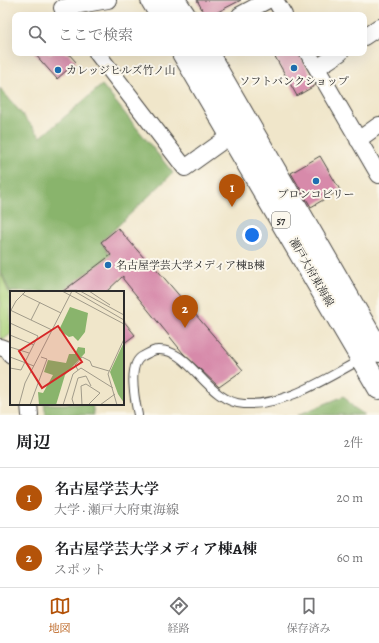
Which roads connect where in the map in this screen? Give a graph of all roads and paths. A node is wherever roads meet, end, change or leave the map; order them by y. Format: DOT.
graph roads {
  1 [pos="108,0"];
  2 [pos="152,0"];
  3 [pos="174,0"];
  4 [pos="268,0"];
  5 [pos="275,0"];
  6 [pos="62,8"];
  7 [pos="159,12"];
  8 [pos="182,12"];
  9 [pos="246,12"];
  10 [pos="282,12"];
  11 [pos="379,27"];
  12 [pos="367,35"];
  13 [pos="99,56"];
  14 [pos="186,56"];
  15 [pos="210,56"];
  16 [pos="310,56"];
  17 [pos="335,56"];
  18 [pos="317,68"];
  19 [pos="379,125"];
  20 [pos="231,134"];
  21 [pos="358,140"];
  22 [pos="379,175"];
  23 [pos="0,347"];
  24 [pos="10,353"];
  25 [pos="371,354"];
  26 [pos="379,388"];
  27 [pos="29,405"];
  28 [pos="30,415"];
  29 [pos="138,415"];
  1 -- 6 [label="street"];
  2 -- 7 [label="main road"];
  3 -- 8 [label="main road"];
  4 -- 9 [label="street"];
  5 -- 10 [label="street"];
  11 -- 12 [label="street"];
  13 -- 20 [label="street"];
  14 -- 20 [label="main road, 瀬戸大府東海線 / 57"];
  15 -- 25 [label="main road, 瀬戸大府東海線 / 57"];
  16 -- 18 [label="street"];
  17 -- 18 [label="street"];
  18 -- 21 [label="street"];
  19 -- 21 [label="street"];
  20 -- 25 [label="main road, 瀬戸大府東海線 / 57"];
  21 -- 22 [label="street"];
  23 -- 24 [label="street"];
  25 -- 26 [label="main road, 瀬戸大府東海線 / 57"];
  25 -- 29 [label="lane"];
  27 -- 28 [label="street"];
}
